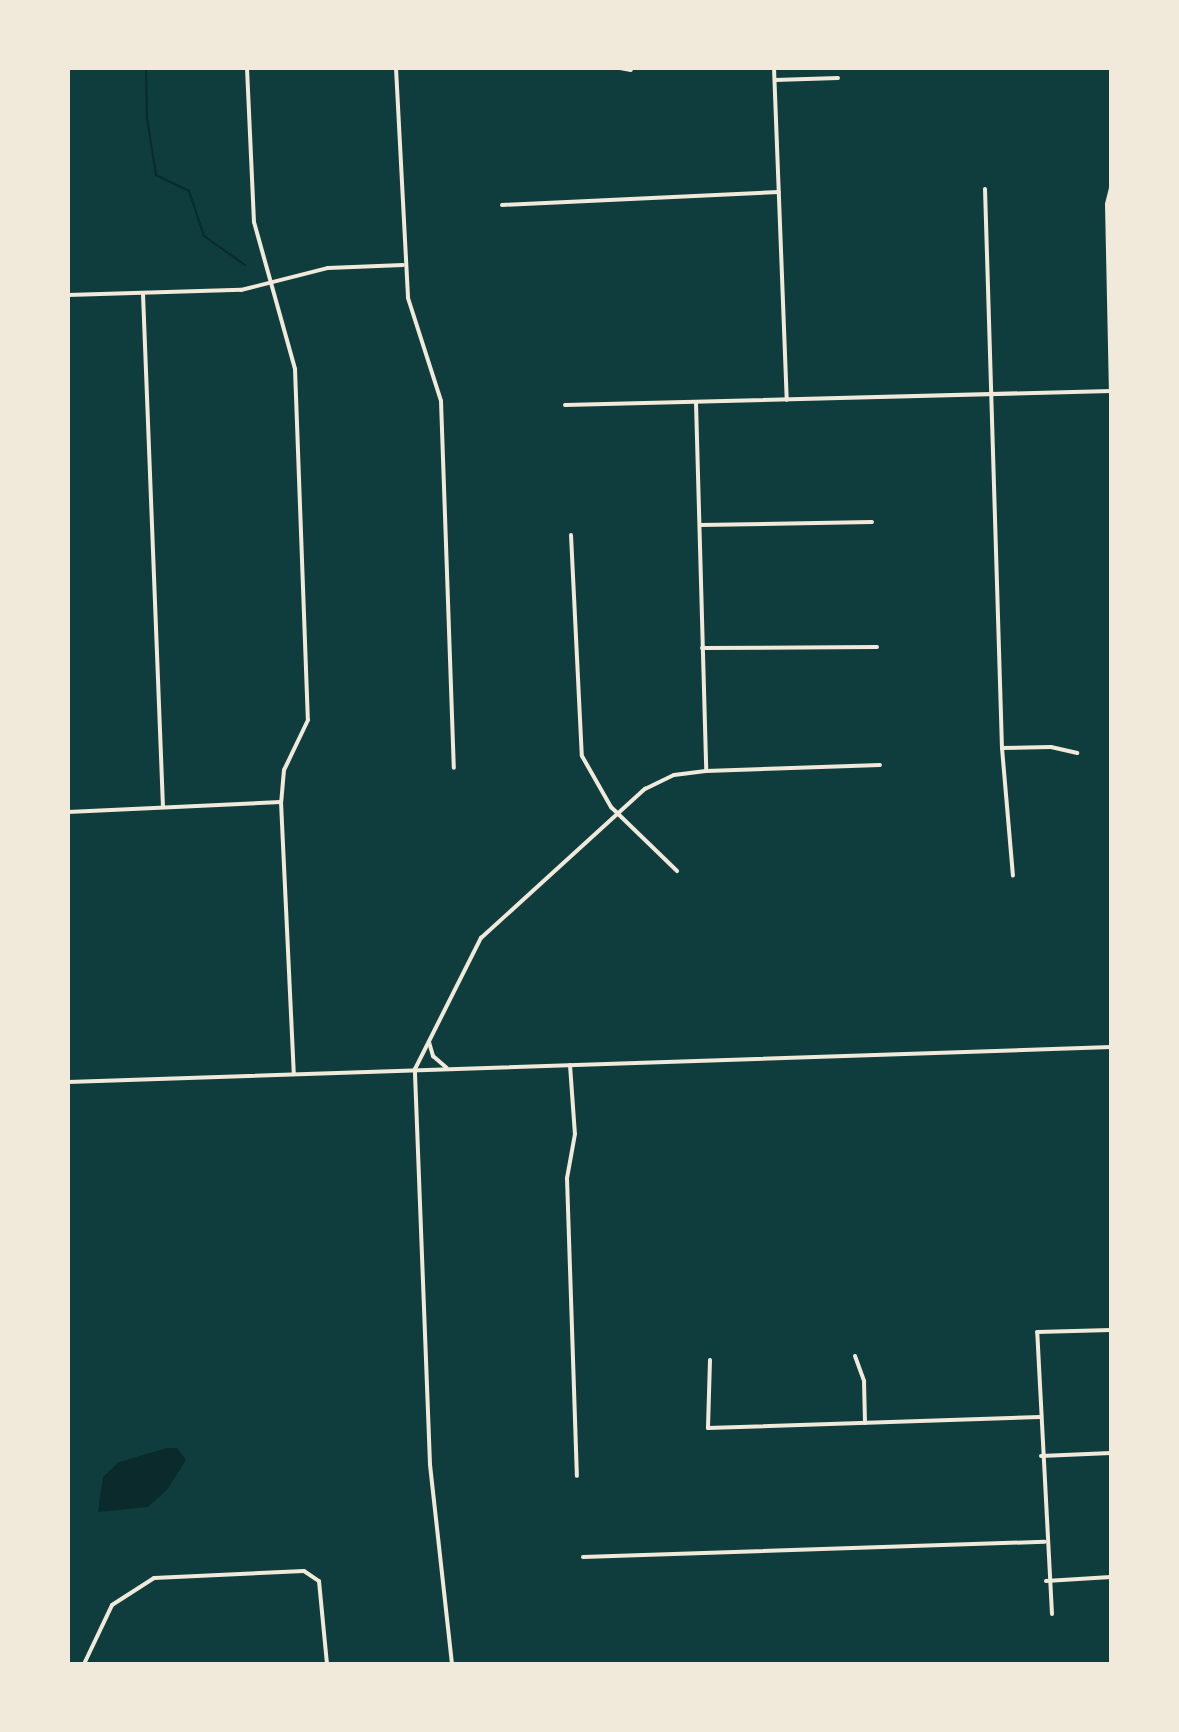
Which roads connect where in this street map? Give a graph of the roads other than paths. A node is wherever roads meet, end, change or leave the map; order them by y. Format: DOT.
graph roads {
  1 [pos="247,68"];
  2 [pos="396,68"];
  3 [pos="620,68"];
  4 [pos="774,68"];
  5 [pos="631,70"];
  6 [pos="838,78"];
  7 [pos="775,80"];
  8 [pos="1110,188"];
  9 [pos="985,189"];
  10 [pos="780,192"];
  11 [pos="502,205"];
  12 [pos="403,265"];
  13 [pos="271,284"];
  14 [pos="143,294"];
  15 [pos="68,295"];
  16 [pos="1111,391"];
  17 [pos="991,394"];
  18 [pos="1111,398"];
  19 [pos="787,400"];
  20 [pos="696,403"];
  21 [pos="565,405"];
  22 [pos="872,522"];
  23 [pos="700,525"];
  24 [pos="571,535"];
  25 [pos="877,647"];
  26 [pos="702,648"];
  27 [pos="1002,748"];
  28 [pos="1077,753"];
  29 [pos="880,765"];
  30 [pos="454,768"];
  31 [pos="706,771"];
  32 [pos="281,802"];
  33 [pos="163,807"];
  34 [pos="68,812"];
  35 [pos="617,815"];
  36 [pos="677,871"];
  37 [pos="1013,876"];
  38 [pos="429,1040"];
  39 [pos="1111,1047"];
  40 [pos="570,1065"];
  41 [pos="447,1068"];
  42 [pos="415,1069"];
  43 [pos="294,1073"];
  44 [pos="68,1082"];
  45 [pos="1111,1330"];
  46 [pos="855,1356"];
  47 [pos="710,1360"];
  48 [pos="1040,1417"];
  49 [pos="865,1423"];
  50 [pos="1111,1453"];
  51 [pos="1041,1456"];
  52 [pos="577,1476"];
  53 [pos="1045,1542"];
  54 [pos="583,1557"];
  55 [pos="1111,1577"];
  56 [pos="1046,1581"];
  57 [pos="1052,1614"];
  58 [pos="84,1664"];
  59 [pos="327,1664"];
  60 [pos="452,1664"];
  1 -- 13 [label="street"];
  2 -- 12 [label="street"];
  3 -- 5 [label="street"];
  4 -- 7 [label="street"];
  6 -- 7 [label="street"];
  7 -- 10 [label="street"];
  8 -- 16 [label="street"];
  9 -- 17 [label="street"];
  10 -- 11 [label="street"];
  10 -- 19 [label="street"];
  12 -- 13 [label="street"];
  12 -- 30 [label="street"];
  13 -- 14 [label="street"];
  13 -- 32 [label="street"];
  14 -- 15 [label="street"];
  14 -- 33 [label="street"];
  16 -- 17 [label="street"];
  16 -- 18 [label="street"];
  17 -- 19 [label="street"];
  17 -- 27 [label="street"];
  19 -- 20 [label="street"];
  20 -- 21 [label="street"];
  20 -- 23 [label="street"];
  22 -- 23 [label="street"];
  23 -- 26 [label="street"];
  24 -- 35 [label="street"];
  25 -- 26 [label="street"];
  26 -- 31 [label="street"];
  27 -- 28 [label="street"];
  27 -- 37 [label="street"];
  29 -- 31 [label="street"];
  31 -- 35 [label="street"];
  32 -- 33 [label="street"];
  32 -- 43 [label="street"];
  33 -- 34 [label="street"];
  35 -- 36 [label="street"];
  35 -- 38 [label="street"];
  38 -- 41 [label="street"];
  38 -- 42 [label="street"];
  39 -- 40 [label="street"];
  40 -- 41 [label="street"];
  40 -- 52 [label="street"];
  41 -- 42 [label="street"];
  42 -- 43 [label="street"];
  42 -- 60 [label="street"];
  43 -- 44 [label="street"];
  45 -- 48 [label="street"];
  46 -- 49 [label="street"];
  47 -- 49 [label="street"];
  48 -- 49 [label="street"];
  48 -- 51 [label="street"];
  50 -- 51 [label="street"];
  51 -- 53 [label="street"];
  53 -- 54 [label="street"];
  53 -- 56 [label="street"];
  55 -- 56 [label="street"];
  56 -- 57 [label="street"];
  58 -- 59 [label="street"];
}
